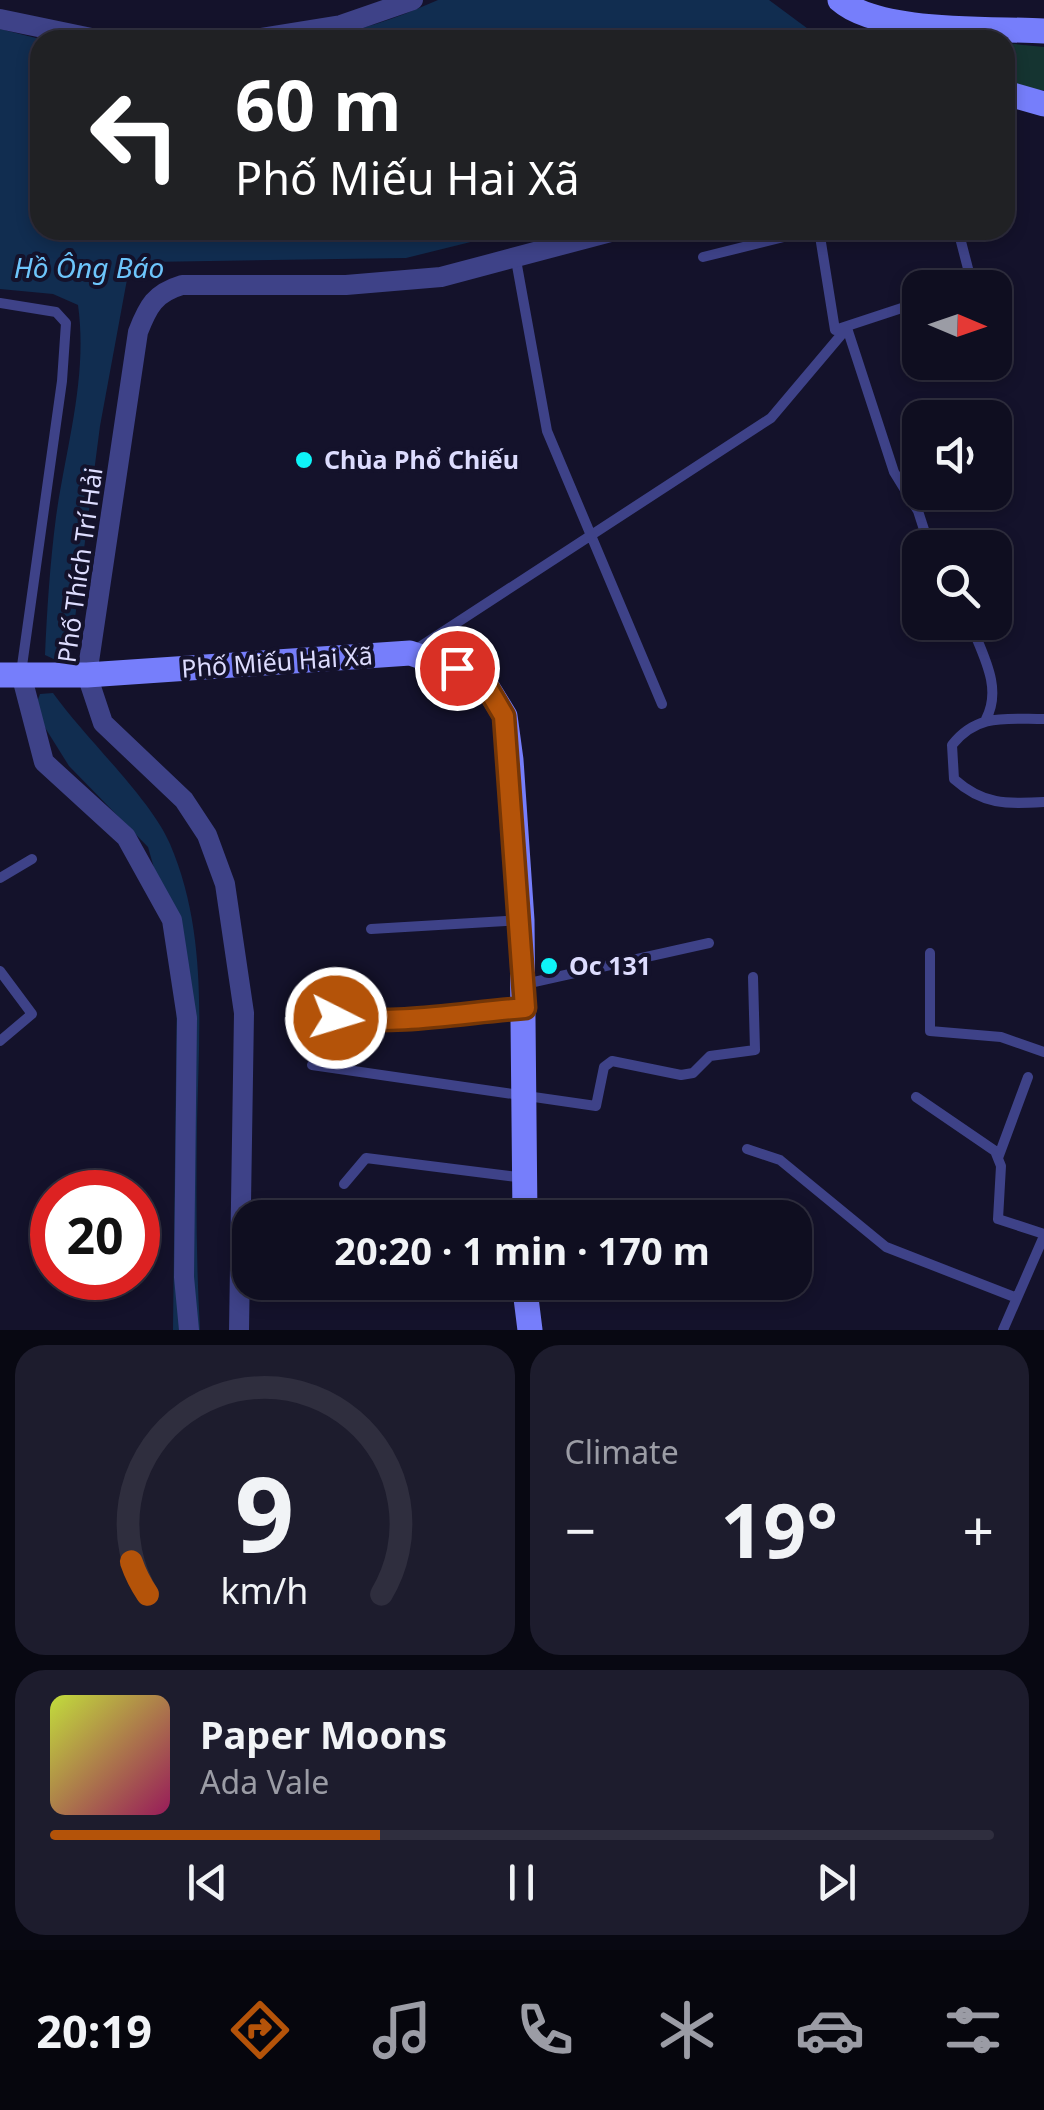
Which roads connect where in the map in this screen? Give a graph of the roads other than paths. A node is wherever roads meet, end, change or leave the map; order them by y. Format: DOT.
graph roads {
  1 [pos="413,0"];
  2 [pos="840,0"];
  3 [pos="0,19"];
  4 [pos="52,30"];
  5 [pos="315,30"];
  6 [pos="885,30"];
  7 [pos="1015,31"];
  8 [pos="1044,31"];
  9 [pos="1015,96"];
  10 [pos="1044,104"];
  11 [pos="584,240"];
  12 [pos="774,240"];
  13 [pos="817,240"];
  14 [pos="961,240"];
  15 [pos="703,257"];
  16 [pos="516,260"];
  17 [pos="968,270"];
  18 [pos="0,303"];
  19 [pos="902,308"];
  20 [pos="847,328"];
  21 [pos="924,530"];
  22 [pos="588,535"];
  23 [pos="977,640"];
  24 [pos="410,653"];
  25 [pos="18,674"];
  26 [pos="78,675"];
  27 [pos="662,704"];
  28 [pos="986,719"];
  29 [pos="1044,719"];
  30 [pos="1044,802"];
  31 [pos="32,859"];
  32 [pos="0,878"];
  33 [pos="522,920"];
  34 [pos="371,929"];
  35 [pos="709,943"];
  36 [pos="930,952"];
  37 [pos="0,972"];
  38 [pos="754,977"];
  39 [pos="525,996"];
  40 [pos="299,1014"];
  41 [pos="0,1041"];
  42 [pos="1044,1052"];
  43 [pos="312,1066"];
  44 [pos="1028,1077"];
  45 [pos="521,1097"];
  46 [pos="916,1097"];
  47 [pos="748,1149"];
  48 [pos="998,1158"];
  49 [pos="526,1178"];
  50 [pos="344,1184"];
  51 [pos="525,1200"];
  52 [pos="1044,1235"];
  53 [pos="1017,1298"];
  54 [pos="526,1300"];
  55 [pos="188,1320"];
  56 [pos="178,1330"];
  57 [pos="239,1330"];
  58 [pos="530,1330"];
  59 [pos="1003,1330"];
  1 -- 5 [label="street"];
  2 -- 6 [label="street"];
  3 -- 4 [label="street"];
  7 -- 8 [label="street"];
  9 -- 10 [label="street"];
  11 -- 16 [label="street, Phố Thích Trí Hải"];
  12 -- 15 [label="lane"];
  13 -- 20 [label="lane"];
  14 -- 17 [label="lane"];
  16 -- 22 [label="lane"];
  16 -- 26 [label="street, Phố Thích Trí Hải"];
  18 -- 25 [label="lane"];
  19 -- 20 [label="lane"];
  20 -- 21 [label="lane"];
  20 -- 22 [label="lane"];
  22 -- 24 [label="lane"];
  22 -- 27 [label="lane"];
  23 -- 28 [label="lane"];
  24 -- 26 [label="street, Phố Miếu Hai Xã"];
  24 -- 33 [label="street, Phố Miếu Hai Xã"];
  25 -- 26 [label="street, Phố Miếu Hai Xã"];
  25 -- 55 [label="street, Phố Thích Trí Hải"];
  26 -- 57 [label="street, Phố Thích Trí Hải"];
  28 -- 29 [label="lane"];
  28 -- 30 [label="lane"];
  31 -- 32 [label="lane"];
  33 -- 34 [label="lane"];
  33 -- 39 [label="street, Phố Miếu Hai Xã"];
  35 -- 39 [label="lane"];
  36 -- 42 [label="lane"];
  37 -- 41 [label="lane"];
  38 -- 45 [label="lane"];
  39 -- 40 [label="lane"];
  39 -- 45 [label="street, Phố Miếu Hai Xã"];
  43 -- 45 [label="lane"];
  44 -- 48 [label="lane"];
  45 -- 49 [label="street, Phố Miếu Hai Xã"];
  46 -- 48 [label="lane"];
  47 -- 53 [label="lane"];
  48 -- 52 [label="lane"];
  49 -- 50 [label="lane"];
  49 -- 51 [label="street, Phố Miếu Hai Xã"];
  52 -- 53 [label="lane"];
  53 -- 59 [label="lane"];
  54 -- 58 [label="street"];
  55 -- 56 [label="lane"];
}
